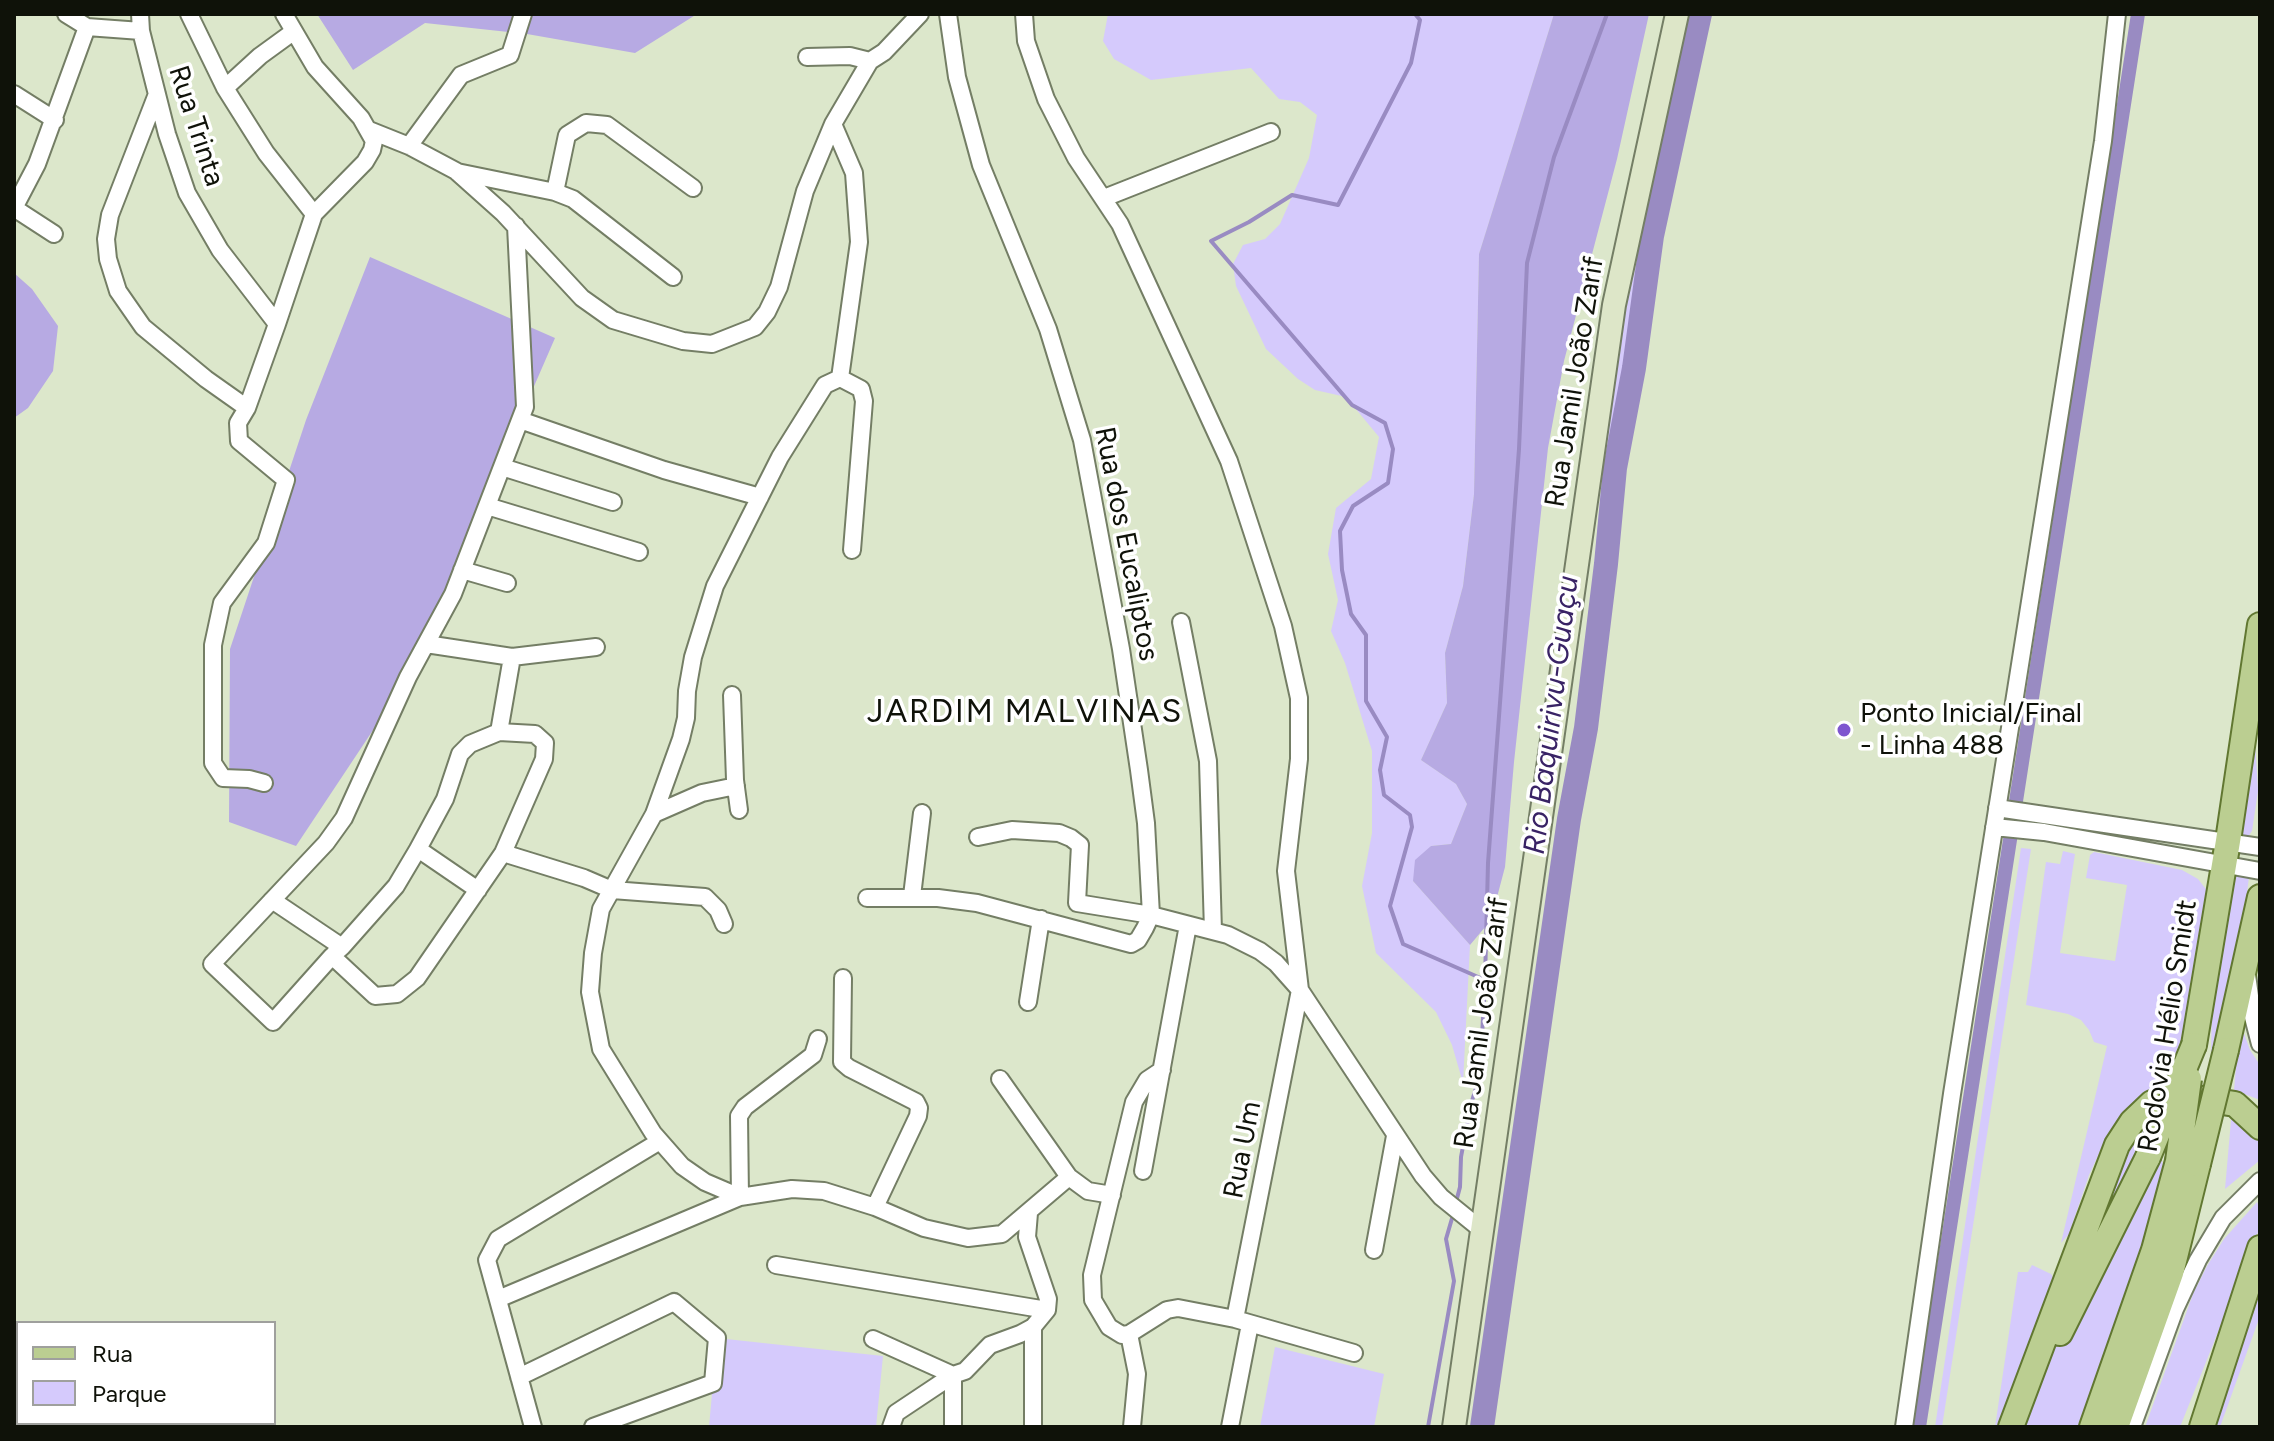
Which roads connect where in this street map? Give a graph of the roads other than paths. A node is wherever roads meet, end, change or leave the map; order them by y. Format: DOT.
graph roads {
  1 [pos="66,14"];
  2 [pos="189,14"];
  3 [pos="284,14"];
  4 [pos="523,14"];
  5 [pos="920,14"];
  6 [pos="948,14"];
  7 [pos="1024,14"];
  8 [pos="1677,14"];
  9 [pos="2117,14"];
  10 [pos="140,22"];
  11 [pos="87,27"];
  12 [pos="293,32"];
  13 [pos="807,57"];
  14 [pos="870,61"];
  15 [pos="225,88"];
  16 [pos="14,94"];
  17 [pos="157,94"];
  18 [pos="55,120"];
  19 [pos="833,124"];
  20 [pos="369,130"];
  21 [pos="1271,132"];
  22 [pos="409,146"];
  23 [pos="456,171"];
  24 [pos="693,188"];
  25 [pos="555,192"];
  26 [pos="1104,198"];
  27 [pos="14,208"];
  28 [pos="314,214"];
  29 [pos="516,226"];
  30 [pos="54,234"];
  31 [pos="673,277"];
  32 [pos="277,324"];
  33 [pos="840,378"];
  34 [pos="242,416"];
  35 [pos="520,420"];
  36 [pos="502,467"];
  37 [pos="760,497"];
  38 [pos="613,502"];
  39 [pos="487,506"];
  40 [pos="852,550"];
  41 [pos="639,552"];
  42 [pos="462,570"];
  43 [pos="507,583"];
  44 [pos="1181,622"];
  45 [pos="2260,625"];
  46 [pos="426,644"];
  47 [pos="596,647"];
  48 [pos="512,657"];
  49 [pos="732,695"];
  50 [pos="499,732"];
  51 [pos="264,783"];
  52 [pos="736,786"];
  53 [pos="2003,809"];
  54 [pos="739,810"];
  55 [pos="922,813"];
  56 [pos="654,814"];
  57 [pos="2001,827"];
  58 [pos="978,837"];
  59 [pos="2260,847"];
  60 [pos="418,849"];
  61 [pos="503,853"];
  62 [pos="2226,853"];
  63 [pos="2260,871"];
  64 [pos="478,890"];
  65 [pos="612,890"];
  66 [pos="912,896"];
  67 [pos="2260,897"];
  68 [pos="867,898"];
  69 [pos="272,900"];
  70 [pos="1151,915"];
  71 [pos="1041,919"];
  72 [pos="724,924"];
  73 [pos="1188,925"];
  74 [pos="1213,931"];
  75 [pos="337,951"];
  76 [pos="2246,968"];
  77 [pos="843,978"];
  78 [pos="1300,990"];
  79 [pos="1028,1002"];
  80 [pos="818,1039"];
  81 [pos="2260,1044"];
  82 [pos="2194,1045"];
  83 [pos="1162,1070"];
  84 [pos="1000,1079"];
  85 [pos="2235,1104"];
  86 [pos="2260,1107"];
  87 [pos="2260,1127"];
  88 [pos="1395,1136"];
  89 [pos="660,1141"];
  90 [pos="2188,1163"];
  91 [pos="1143,1171"];
  92 [pos="1069,1177"];
  93 [pos="2260,1181"];
  94 [pos="1112,1195"];
  95 [pos="740,1197"];
  96 [pos="875,1207"];
  97 [pos="1029,1213"];
  98 [pos="1483,1231"];
  99 [pos="2260,1248"];
  100 [pos="1374,1250"];
  101 [pos="776,1265"];
  102 [pos="498,1299"];
  103 [pos="1047,1310"];
  104 [pos="1243,1322"];
  105 [pos="1033,1327"];
  106 [pos="1129,1334"];
  107 [pos="873,1339"];
  108 [pos="1354,1353"];
  109 [pos="953,1375"];
  110 [pos="519,1377"];
  111 [pos="2011,1426"];
  112 [pos="533,1427"];
  113 [pos="593,1427"];
  114 [pos="891,1427"];
  115 [pos="953,1427"];
  116 [pos="1033,1427"];
  117 [pos="1132,1427"];
  118 [pos="1230,1427"];
  119 [pos="1454,1427"];
  120 [pos="1904,1427"];
  121 [pos="2092,1427"];
  122 [pos="2116,1427"];
  123 [pos="2132,1427"];
  124 [pos="2202,1427"];
  1 -- 11 [label="street"];
  2 -- 15 [label="street"];
  3 -- 12 [label="street"];
  4 -- 22 [label="street"];
  5 -- 14 [label="street"];
  6 -- 70 [label="street, Rua dos Eucaliptos"];
  7 -- 26 [label="street"];
  8 -- 98 [label="main road, Rua Jamil João Zarif"];
  9 -- 53 [label="street"];
  10 -- 11 [label="street"];
  10 -- 17 [label="street, Rua Trinta"];
  11 -- 18 [label="street"];
  12 -- 15 [label="street"];
  12 -- 20 [label="street"];
  13 -- 14 [label="street"];
  14 -- 19 [label="street"];
  15 -- 28 [label="street"];
  16 -- 18 [label="street"];
  17 -- 32 [label="street, Rua Trinta"];
  17 -- 34 [label="street"];
  18 -- 27 [label="street"];
  19 -- 29 [label="street"];
  19 -- 33 [label="street"];
  20 -- 22 [label="street"];
  20 -- 28 [label="street"];
  21 -- 26 [label="street"];
  22 -- 23 [label="street"];
  23 -- 25 [label="street"];
  23 -- 29 [label="street"];
  24 -- 25 [label="street"];
  25 -- 31 [label="street"];
  26 -- 78 [label="street"];
  27 -- 30 [label="street"];
  28 -- 32 [label="street"];
  29 -- 35 [label="street"];
  32 -- 34 [label="street"];
  33 -- 37 [label="street"];
  33 -- 40 [label="street"];
  34 -- 51 [label="street"];
  35 -- 36 [label="street"];
  35 -- 37 [label="street"];
  36 -- 38 [label="street"];
  36 -- 39 [label="street"];
  37 -- 56 [label="street"];
  39 -- 41 [label="street"];
  39 -- 42 [label="street"];
  42 -- 43 [label="street"];
  42 -- 46 [label="street"];
  44 -- 74 [label="street"];
  45 -- 62 [label="main road, Rodovia Hélio Smidt"];
  46 -- 48 [label="street"];
  46 -- 69 [label="street"];
  47 -- 48 [label="street"];
  48 -- 50 [label="street"];
  49 -- 52 [label="street"];
  50 -- 60 [label="street"];
  50 -- 61 [label="street"];
  52 -- 54 [label="street"];
  52 -- 56 [label="street"];
  53 -- 57 [label="street"];
  53 -- 62 [label="street"];
  55 -- 66 [label="street"];
  56 -- 65 [label="street"];
  57 -- 62 [label="street"];
  57 -- 120 [label="street"];
  58 -- 70 [label="street"];
  59 -- 62 [label="street"];
  60 -- 64 [label="street"];
  60 -- 75 [label="street"];
  61 -- 64 [label="street"];
  61 -- 65 [label="street"];
  62 -- 63 [label="street"];
  62 -- 82 [label="main road, Rodovia Hélio Smidt"];
  64 -- 75 [label="street"];
  65 -- 72 [label="street"];
  65 -- 89 [label="street"];
  66 -- 68 [label="street"];
  66 -- 71 [label="street"];
  67 -- 76 [label="main road, Rodovia Hélio Smidt"];
  69 -- 75 [label="street"];
  69 -- 75 [label="street"];
  70 -- 71 [label="street"];
  70 -- 73 [label="street"];
  71 -- 79 [label="street"];
  73 -- 74 [label="street"];
  73 -- 83 [label="street"];
  74 -- 78 [label="street"];
  76 -- 81 [label="street"];
  76 -- 90 [label="main road, Rodovia Hélio Smidt, bridge"];
  77 -- 96 [label="street"];
  78 -- 88 [label="street"];
  78 -- 104 [label="street, Rua Um"];
  80 -- 95 [label="street"];
  82 -- 90 [label="main road, Rodovia Hélio Smidt, bridge"];
  82 -- 111 [label="main road, bridge"];
  83 -- 91 [label="street"];
  83 -- 94 [label="street"];
  84 -- 92 [label="street"];
  85 -- 86 [label="street"];
  85 -- 87 [label="main road"];
  85 -- 111 [label="main road"];
  88 -- 98 [label="street"];
  88 -- 100 [label="street"];
  89 -- 95 [label="street"];
  89 -- 102 [label="street"];
  90 -- 121 [label="main road, Rodovia Hélio Smidt"];
  90 -- 122 [label="main road, Rodovia Hélio Smidt"];
  92 -- 94 [label="street"];
  92 -- 97 [label="street"];
  93 -- 123 [label="street"];
  94 -- 106 [label="street"];
  95 -- 96 [label="street"];
  95 -- 102 [label="street"];
  96 -- 97 [label="street"];
  97 -- 103 [label="street"];
  98 -- 119 [label="main road, Rua Jamil João Zarif"];
  99 -- 124 [label="main road"];
  101 -- 103 [label="street"];
  102 -- 110 [label="street"];
  103 -- 105 [label="street"];
  104 -- 106 [label="street"];
  104 -- 108 [label="street"];
  104 -- 118 [label="street, Rua Um"];
  105 -- 109 [label="street"];
  105 -- 116 [label="street"];
  106 -- 117 [label="street"];
  107 -- 109 [label="street"];
  109 -- 114 [label="street"];
  109 -- 115 [label="street"];
  110 -- 112 [label="street"];
  110 -- 113 [label="street"];
}
